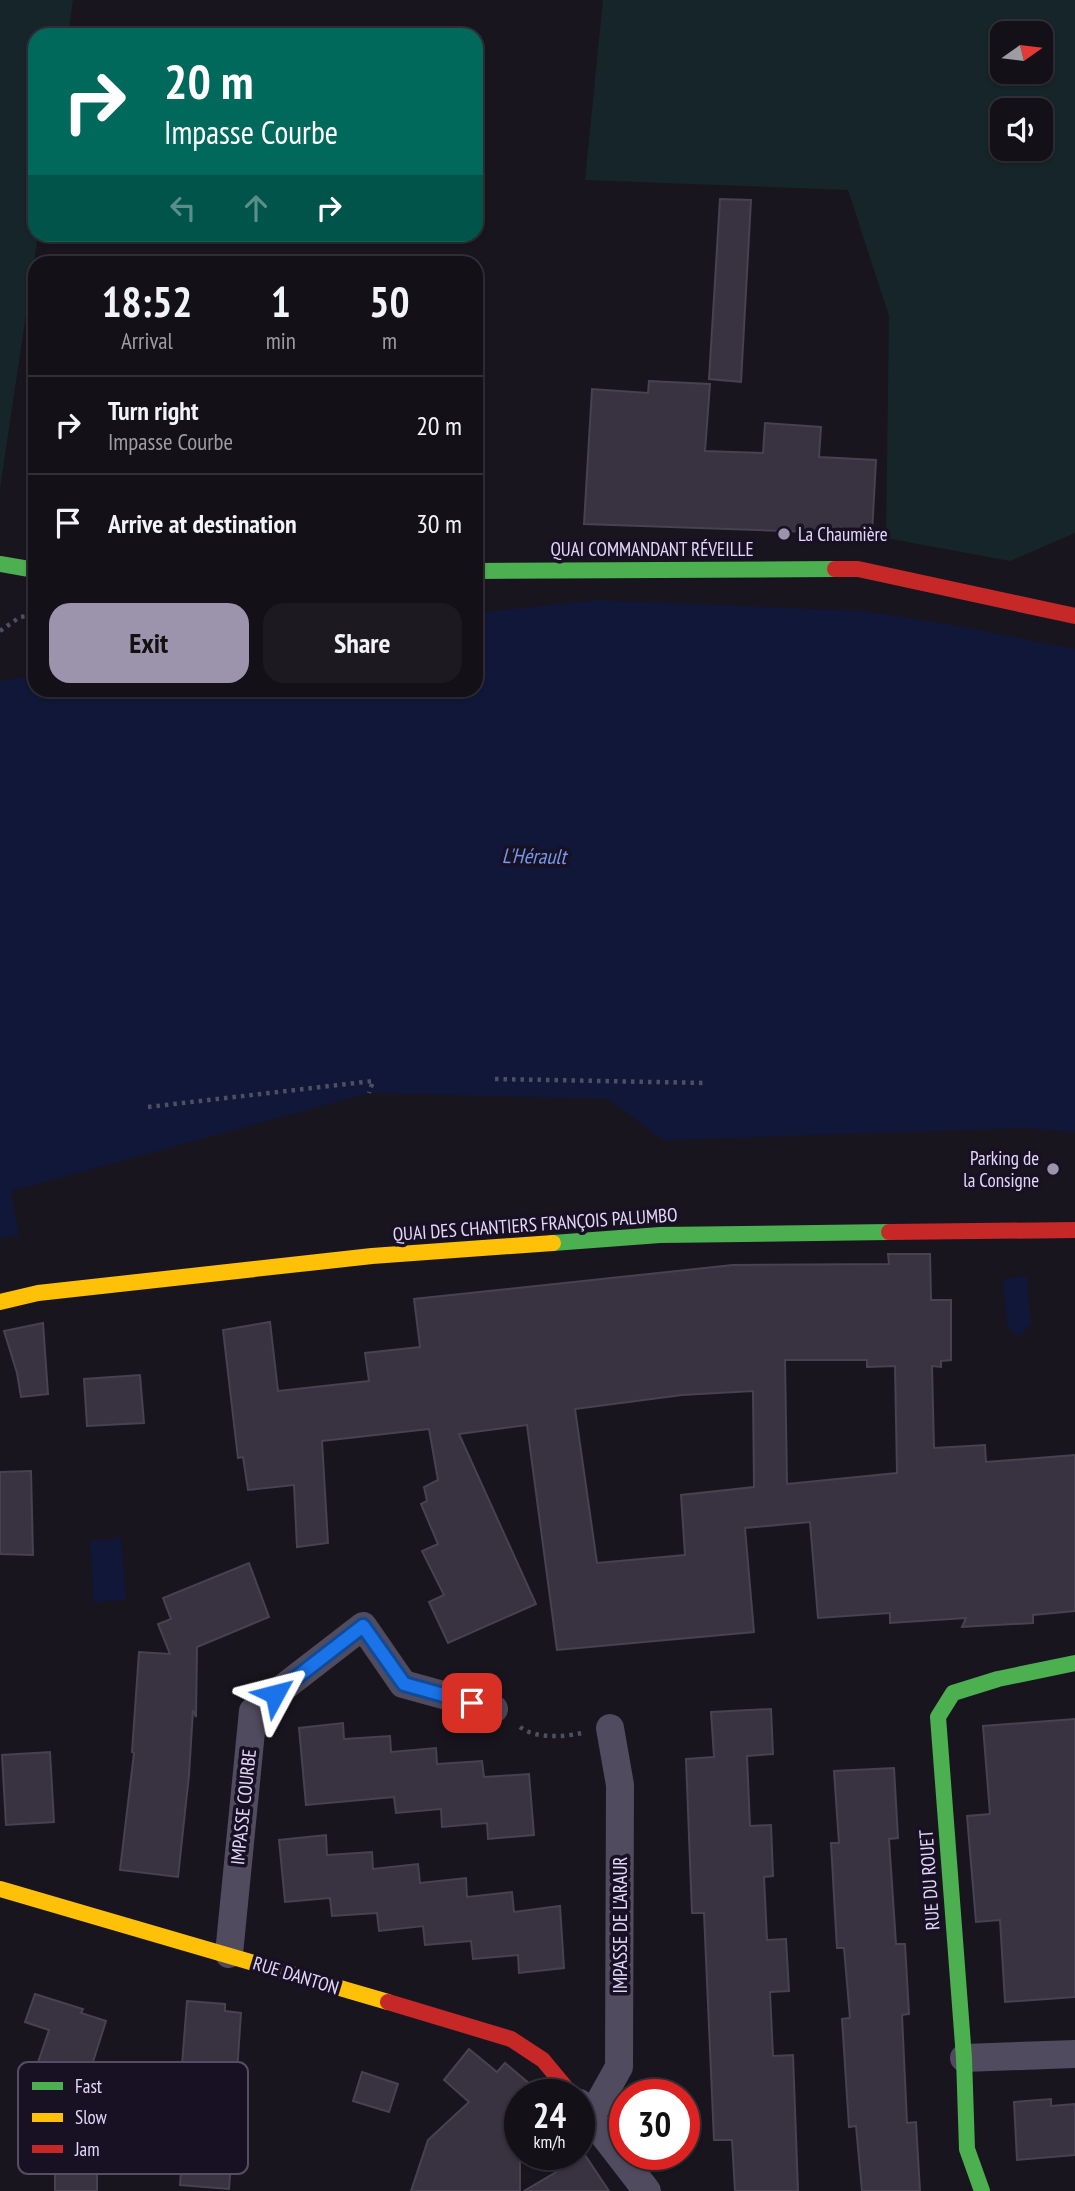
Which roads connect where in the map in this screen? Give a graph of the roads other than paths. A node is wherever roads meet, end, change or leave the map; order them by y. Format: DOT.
graph roads {
  1 [pos="0,564"];
  2 [pos="28,569"];
  3 [pos="483,571"];
  4 [pos="1075,616"];
  5 [pos="1075,1230"];
  6 [pos="0,1302"];
  7 [pos="1075,1663"];
  8 [pos="494,1709"];
  9 [pos="610,1728"];
  10 [pos="0,1889"];
  11 [pos="229,1954"];
  12 [pos="1075,2054"];
  13 [pos="964,2058"];
  14 [pos="559,2079"];
  15 [pos="595,2097"];
  16 [pos="595,2123"];
  17 [pos="647,2191"];
  18 [pos="982,2191"];
  1 -- 2 [label="street"];
  3 -- 4 [label="street, QUAI COMMANDANT RÉVEILLE"];
  5 -- 6 [label="street, QUAI DES CHANTIERS FRANÇOIS PALUMBO"];
  7 -- 13 [label="street, RUE DU ROUET"];
  8 -- 11 [label="street, IMPASSE COURBE"];
  9 -- 15 [label="street, IMPASSE DE L'ARAUR"];
  10 -- 11 [label="street, RUE DANTON"];
  11 -- 14 [label="street, RUE DANTON"];
  12 -- 13 [label="street"];
  13 -- 18 [label="street, RUE DU ROUET"];
  16 -- 17 [label="street"];
}
